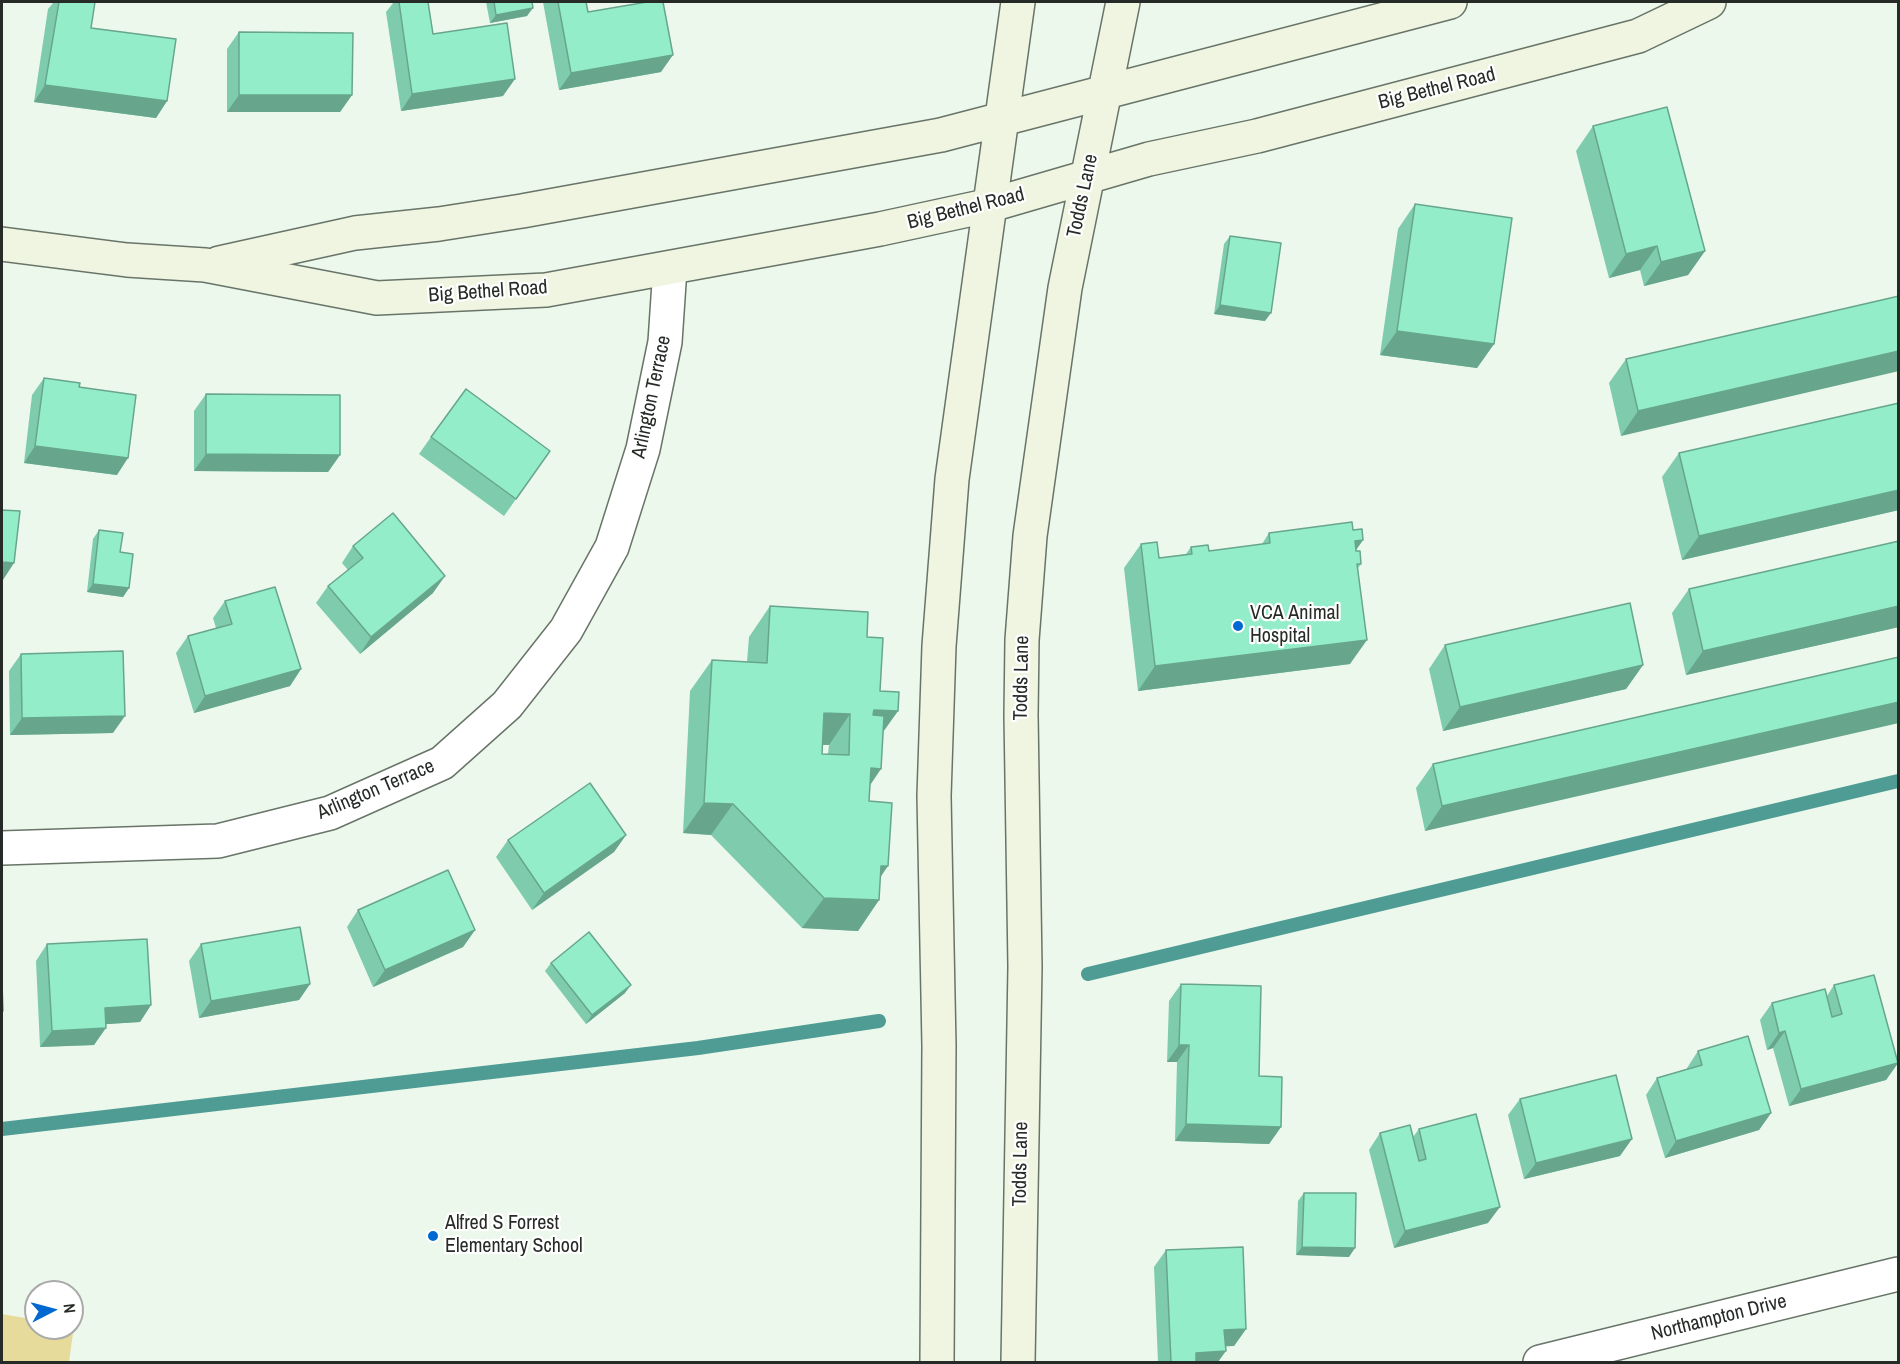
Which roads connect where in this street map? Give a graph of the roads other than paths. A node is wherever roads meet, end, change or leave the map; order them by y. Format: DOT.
graph roads {
  1 [pos="1018,2"];
  2 [pos="1123,2"];
  3 [pos="1450,2"];
  4 [pos="1709,2"];
  5 [pos="1106,90"];
  6 [pos="1003,120"];
  7 [pos="1088,176"];
  8 [pos="991,205"];
  9 [pos="2,244"];
  10 [pos="205,266"];
  11 [pos="670,268"];
  12 [pos="2,848"];
  13 [pos="1899,1274"];
  14 [pos="937,1362"];
  15 [pos="1018,1362"];
  16 [pos="1540,1362"];
  1 -- 6 [label="main road"];
  2 -- 5 [label="main road, Todds Lane"];
  3 -- 5 [label="main road, Big Bethel Road"];
  4 -- 7 [label="main road, Big Bethel Road"];
  5 -- 6 [label="main road, Big Bethel Road"];
  5 -- 7 [label="main road, Todds Lane"];
  6 -- 8 [label="main road"];
  6 -- 10 [label="main road, Big Bethel Road"];
  7 -- 8 [label="main road, Big Bethel Road"];
  7 -- 15 [label="main road, Todds Lane"];
  8 -- 11 [label="main road, Big Bethel Road"];
  8 -- 14 [label="main road"];
  9 -- 10 [label="main road, Big Bethel Road"];
  10 -- 11 [label="main road, Big Bethel Road"];
  11 -- 12 [label="street, Arlington Terrace"];
  13 -- 16 [label="street, Northampton Drive"];
}
